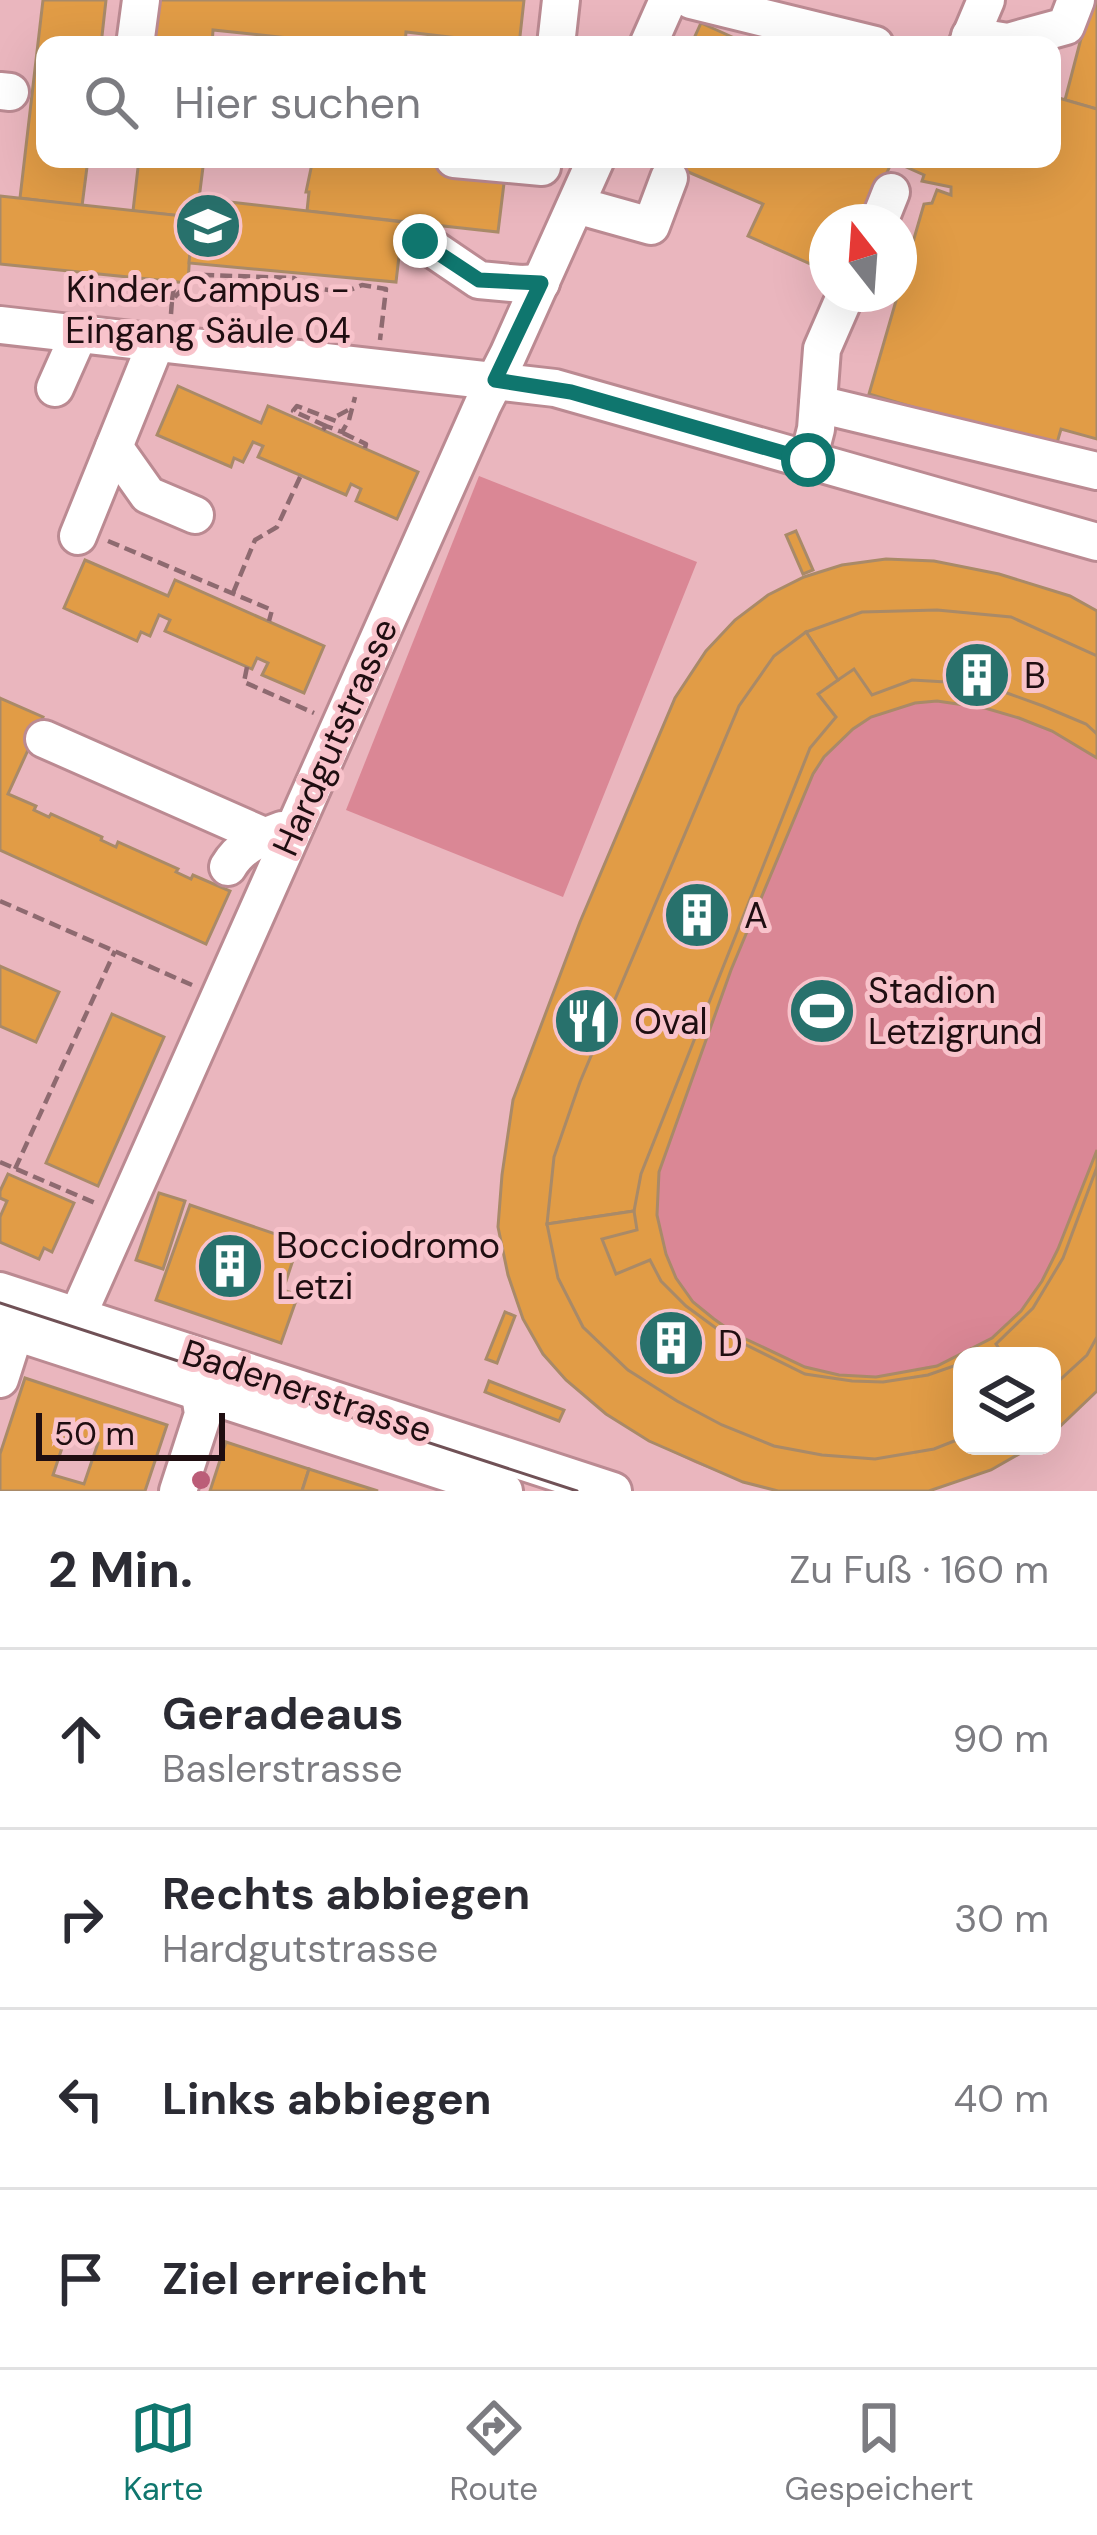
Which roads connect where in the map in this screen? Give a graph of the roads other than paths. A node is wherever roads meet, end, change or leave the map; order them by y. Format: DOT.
graph roads {
  1 [pos="141,0"];
  2 [pos="561,0"];
  3 [pos="668,0"];
  4 [pos="691,0"];
  5 [pos="986,0"];
  6 [pos="1076,0"];
  7 [pos="136,36"];
  8 [pos="557,36"];
  9 [pos="651,36"];
  10 [pos="837,36"];
  11 [pos="970,36"];
  12 [pos="1030,36"];
  13 [pos="554,168"];
  14 [pos="669,178"];
  15 [pos="586,182"];
  16 [pos="420,241"];
  17 [pos="541,283"];
  18 [pos="838,312"];
  19 [pos="0,326"];
  20 [pos="164,332"];
  21 [pos="79,334"];
  22 [pos="495,380"];
  23 [pos="55,388"];
  24 [pos="818,404"];
  25 [pos="114,447"];
  26 [pos="808,460"];
  27 [pos="1097,471"];
  28 [pos="96,490"];
  29 [pos="79,533"];
  30 [pos="1097,542"];
  31 [pos="44,739"];
  32 [pos="280,831"];
  33 [pos="228,867"];
  34 [pos="0,1291"];
  35 [pos="77,1317"];
  36 [pos="8,1329"];
  37 [pos="0,1379"];
  38 [pos="204,1394"];
  39 [pos="178,1491"];
  40 [pos="504,1491"];
  41 [pos="613,1491"];
  1 -- 7 [label="street"];
  2 -- 8 [label="street"];
  3 -- 9 [label="street"];
  4 -- 10 [label="street"];
  5 -- 11 [label="street"];
  6 -- 12 [label="street"];
  13 -- 15 [label="street"];
  14 -- 15 [label="street"];
  15 -- 17 [label="street, Hardgutstrasse"];
  16 -- 17 [label="street"];
  17 -- 22 [label="street, Hardgutstrasse"];
  18 -- 24 [label="street"];
  19 -- 21 [label="street"];
  20 -- 21 [label="street"];
  20 -- 22 [label="street"];
  20 -- 25 [label="street"];
  21 -- 23 [label="street"];
  22 -- 26 [label="street"];
  22 -- 32 [label="street, Hardgutstrasse"];
  24 -- 26 [label="street"];
  24 -- 27 [label="street"];
  25 -- 28 [label="street"];
  25 -- 28 [label="street"];
  26 -- 30 [label="street"];
  28 -- 29 [label="street"];
  31 -- 32 [label="street"];
  32 -- 33 [label="street"];
  32 -- 35 [label="street, Hardgutstrasse"];
  34 -- 35 [label="street, Badenerstrasse"];
  35 -- 41 [label="street, Badenerstrasse"];
  36 -- 37 [label="street"];
  36 -- 38 [label="street, Badenerstrasse"];
  38 -- 39 [label="street"];
  38 -- 40 [label="street, Badenerstrasse"];
}
